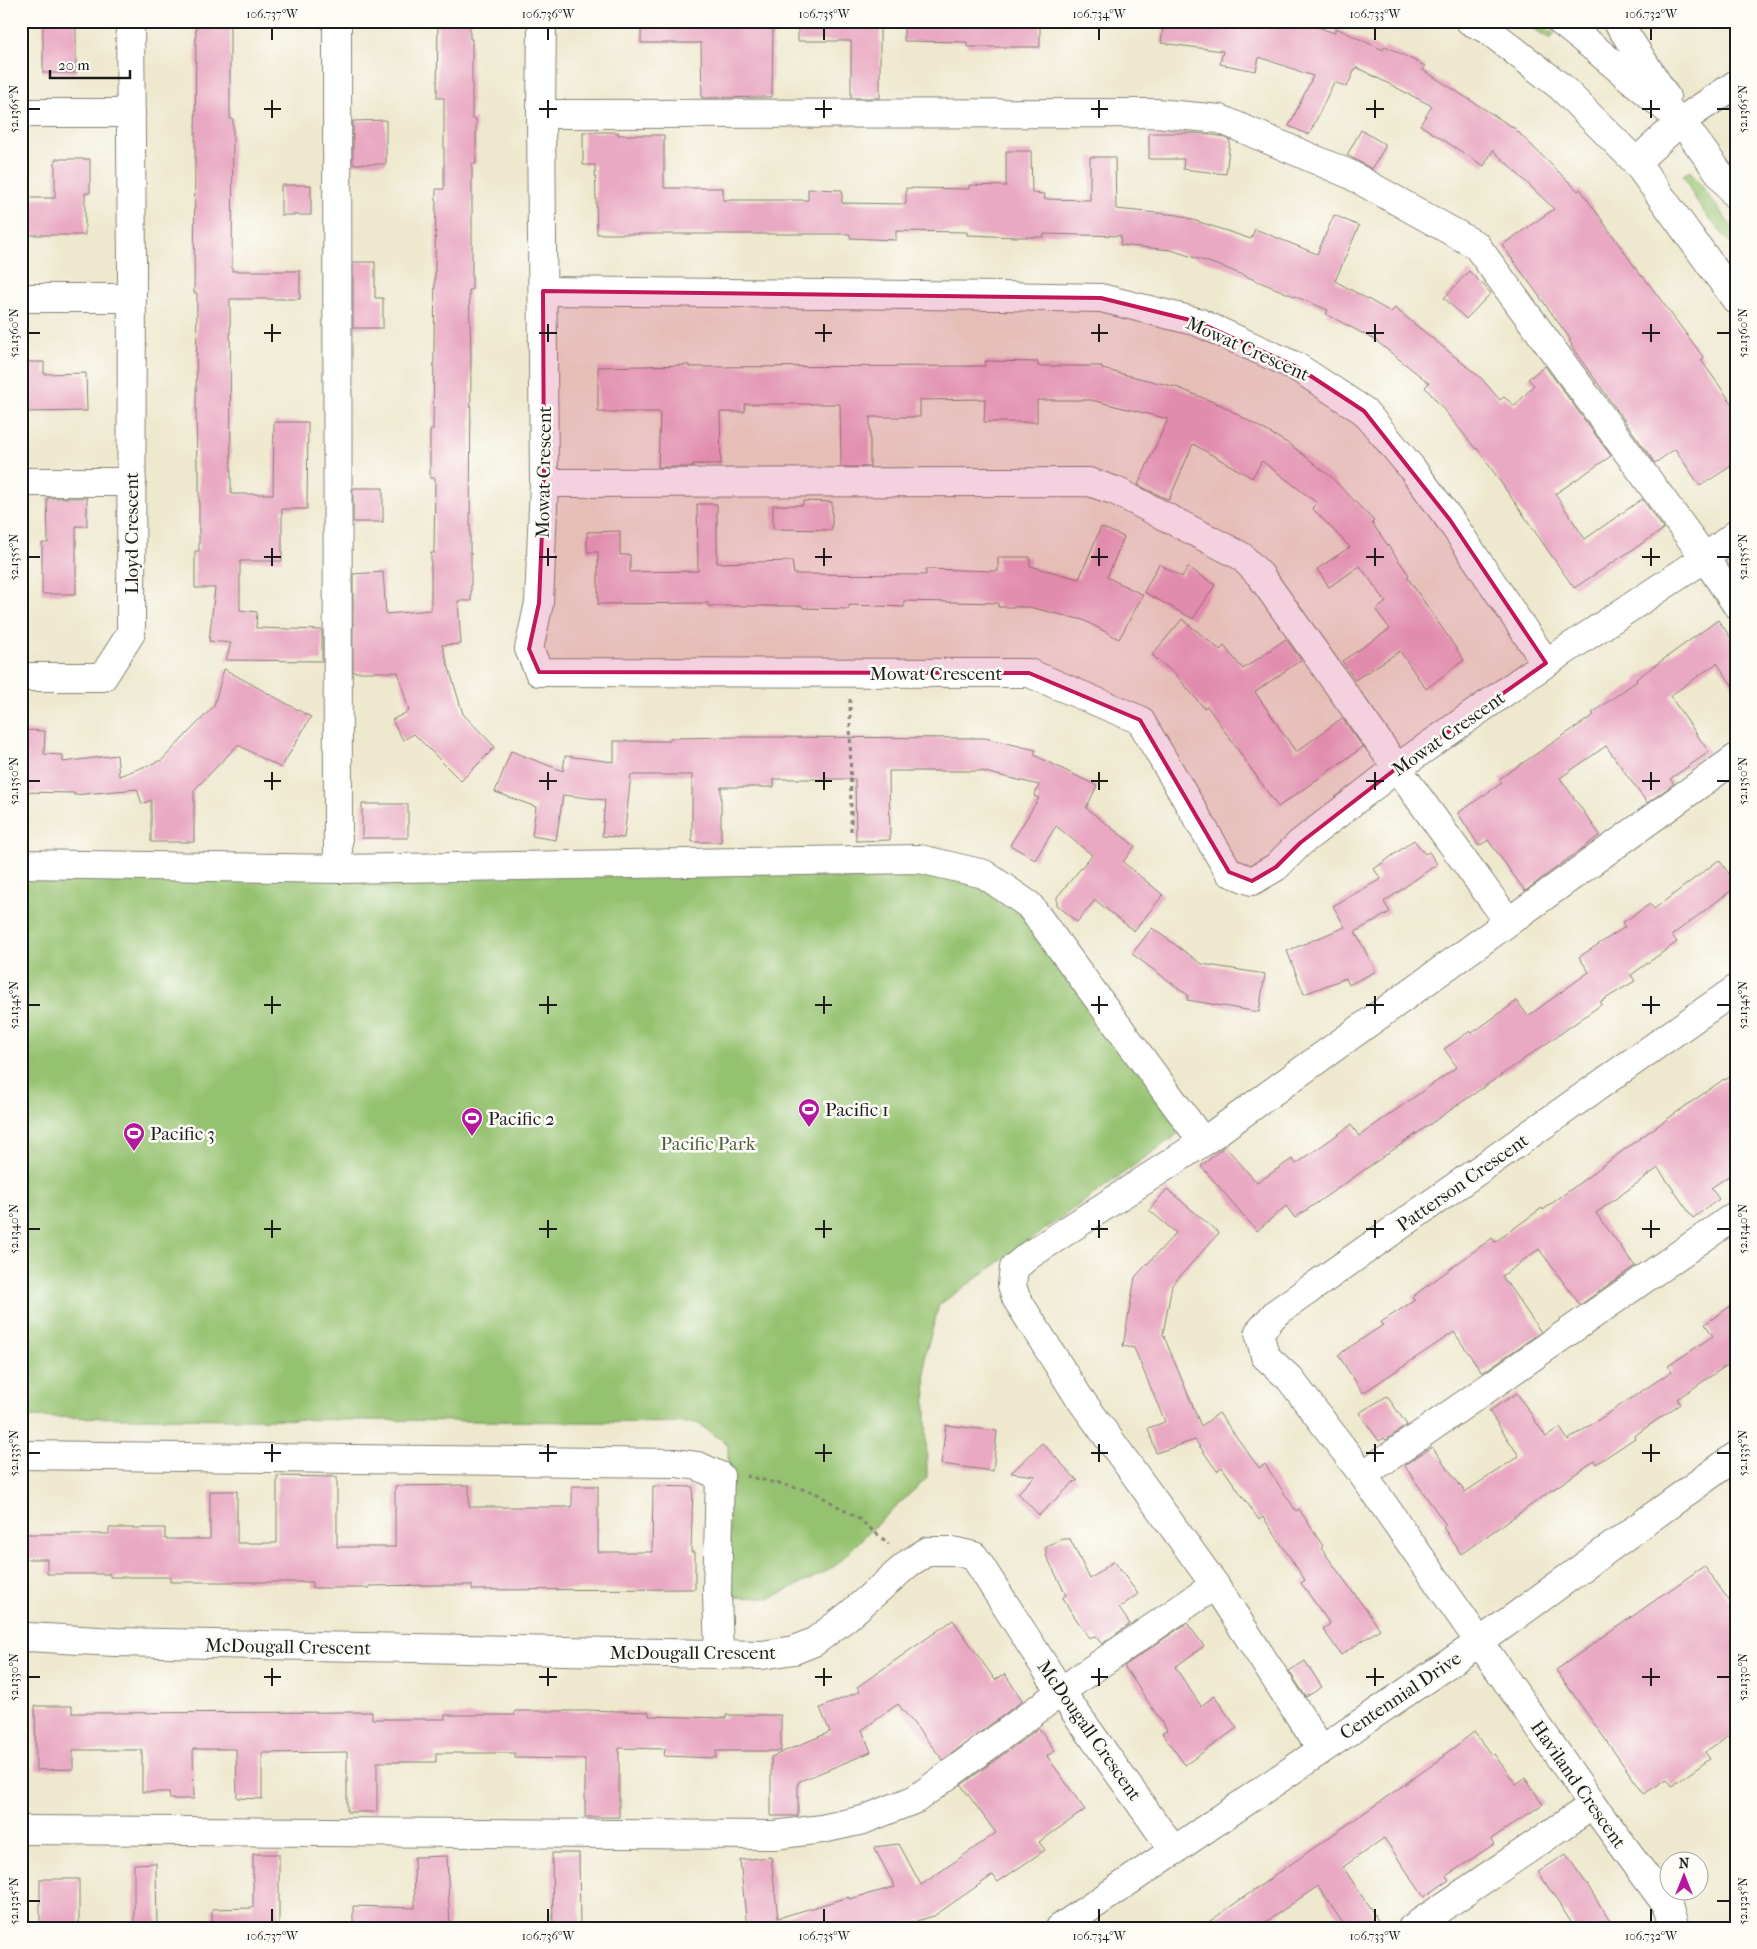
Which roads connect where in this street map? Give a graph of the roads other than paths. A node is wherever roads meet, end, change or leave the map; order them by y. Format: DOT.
graph roads {
  1 [pos="130,21"];
  2 [pos="338,21"];
  3 [pos="542,21"];
  4 [pos="1470,21"];
  5 [pos="1560,21"];
  6 [pos="1617,21"];
  7 [pos="1736,84"];
  8 [pos="21,113"];
  9 [pos="131,113"];
  10 [pos="541,114"];
  11 [pos="1681,121"];
  12 [pos="1636,162"];
  13 [pos="1736,196"];
  14 [pos="543,291"];
  15 [pos="21,298"];
  16 [pos="132,298"];
  17 [pos="1736,300"];
  18 [pos="21,482"];
  19 [pos="132,482"];
  20 [pos="544,483"];
  21 [pos="1736,534"];
  22 [pos="1705,558"];
  23 [pos="1736,604"];
  24 [pos="1546,663"];
  25 [pos="21,677"];
  26 [pos="1736,758"];
  27 [pos="1397,768"];
  28 [pos="21,864"];
  29 [pos="338,869"];
  30 [pos="1508,921"];
  31 [pos="1736,989"];
  32 [pos="1203,1142"];
  33 [pos="1736,1215"];
  34 [pos="21,1455"];
  35 [pos="1736,1456"];
  36 [pos="1363,1475"];
  37 [pos="1216,1586"];
  38 [pos="21,1639"];
  39 [pos="1480,1642"];
  40 [pos="719,1655"];
  41 [pos="1061,1692"];
  42 [pos="1321,1748"];
  43 [pos="1593,1805"];
  44 [pos="21,1830"];
  45 [pos="1174,1851"];
  46 [pos="1060,1928"];
  47 [pos="1412,1928"];
  48 [pos="1675,1928"];
  1 -- 9 [label="street, Lloyd Crescent"];
  2 -- 29 [label="street"];
  3 -- 10 [label="street, Mowat Crescent"];
  4 -- 12 [label="street"];
  5 -- 11 [label="street"];
  6 -- 11 [label="street"];
  7 -- 11 [label="street"];
  8 -- 9 [label="street"];
  9 -- 16 [label="street, Lloyd Crescent"];
  10 -- 14 [label="street, Mowat Crescent"];
  10 -- 22 [label="street"];
  11 -- 12 [label="street"];
  11 -- 13 [label="street"];
  12 -- 17 [label="street"];
  14 -- 20 [label="street, Mowat Crescent"];
  14 -- 24 [label="street, Mowat Crescent"];
  15 -- 16 [label="street"];
  16 -- 19 [label="street, Lloyd Crescent"];
  18 -- 19 [label="street"];
  19 -- 25 [label="street, Lloyd Crescent"];
  20 -- 27 [label="street"];
  20 -- 27 [label="street, Mowat Crescent"];
  21 -- 22 [label="street, Mowat Crescent"];
  22 -- 23 [label="street"];
  22 -- 24 [label="street, Mowat Crescent"];
  24 -- 27 [label="street, Mowat Crescent"];
  26 -- 30 [label="street"];
  27 -- 30 [label="street"];
  28 -- 29 [label="street"];
  29 -- 32 [label="street"];
  30 -- 32 [label="street"];
  31 -- 36 [label="street, Patterson Crescent"];
  32 -- 37 [label="street"];
  33 -- 36 [label="street"];
  34 -- 40 [label="street"];
  35 -- 39 [label="street, Centennial Drive"];
  36 -- 39 [label="street, Patterson Crescent"];
  37 -- 41 [label="street"];
  37 -- 42 [label="street"];
  38 -- 40 [label="street, McDougall Crescent"];
  39 -- 42 [label="street, Centennial Drive"];
  39 -- 43 [label="street, Haviland Crescent"];
  40 -- 41 [label="street, McDougall Crescent"];
  41 -- 44 [label="street"];
  41 -- 45 [label="street, McDougall Crescent"];
  42 -- 45 [label="street, Centennial Drive"];
  43 -- 47 [label="street"];
  43 -- 48 [label="street, Haviland Crescent"];
  45 -- 46 [label="street, Centennial Drive"];
}
